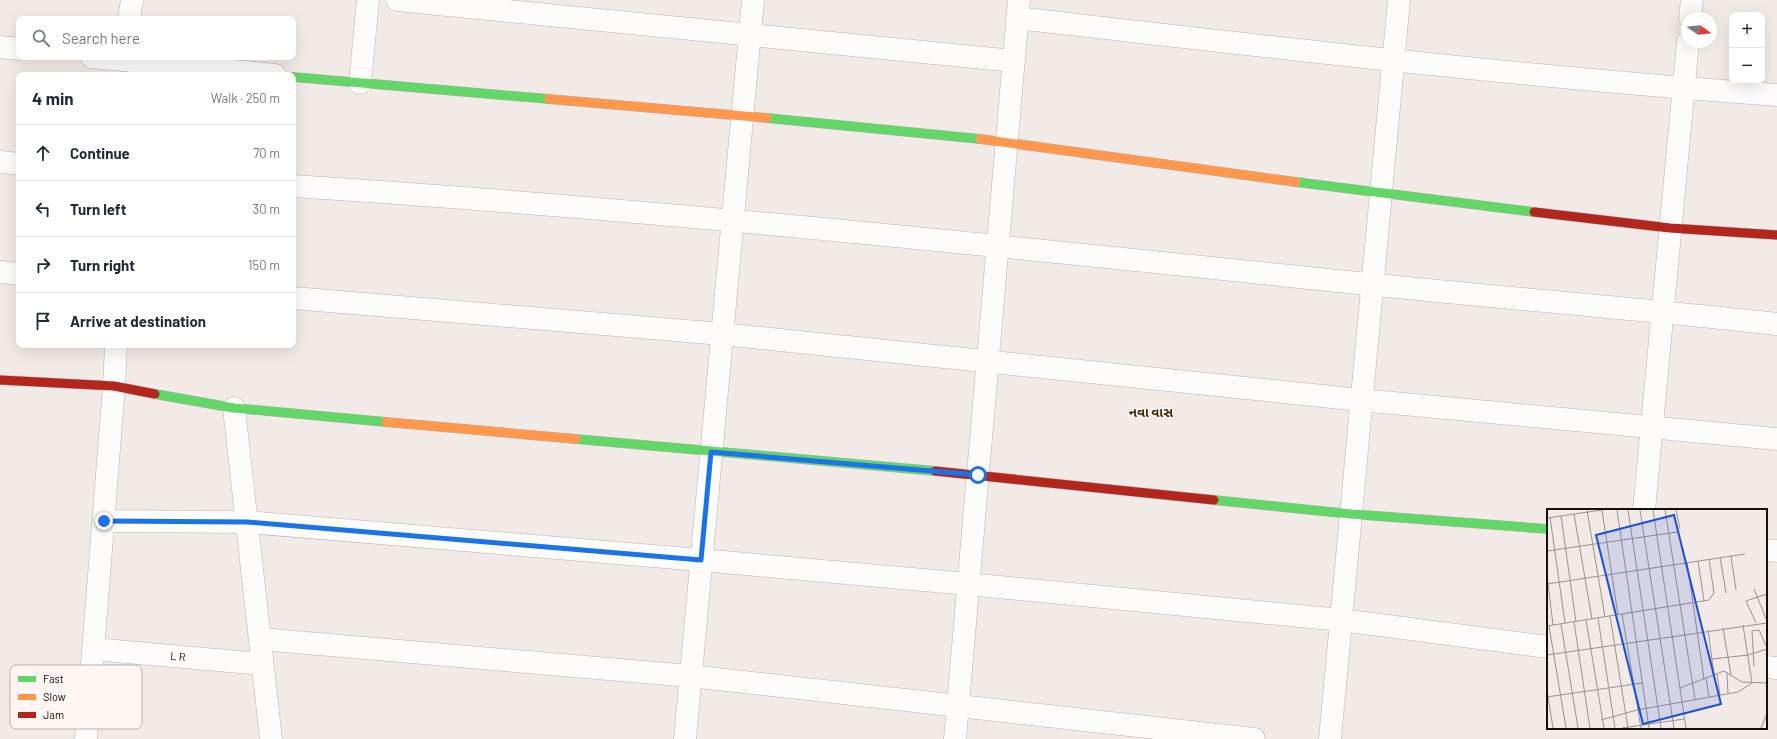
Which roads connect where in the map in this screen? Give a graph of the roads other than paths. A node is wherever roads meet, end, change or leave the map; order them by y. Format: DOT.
graph roads {
  1 [pos="132,0"];
  2 [pos="368,0"];
  3 [pos="397,0"];
  4 [pos="753,0"];
  5 [pos="1399,0"];
  6 [pos="1692,0"];
  7 [pos="1018,9"];
  8 [pos="1691,12"];
  9 [pos="129,16"];
  10 [pos="749,36"];
  11 [pos="0,47"];
  12 [pos="1687,48"];
  13 [pos="16,49"];
  14 [pos="106,60"];
  15 [pos="1393,60"];
  16 [pos="1014,61"];
  17 [pos="124,64"];
  18 [pos="235,72"];
  19 [pos="296,77"];
  20 [pos="360,83"];
  21 [pos="1683,88"];
  22 [pos="1777,95"];
  23 [pos="742,115"];
  24 [pos="1007,142"];
  25 [pos="0,162"];
  26 [pos="16,164"];
  27 [pos="296,186"];
  28 [pos="1381,194"];
  29 [pos="733,220"];
  30 [pos="1670,228"];
  31 [pos="1777,235"];
  32 [pos="998,245"];
  33 [pos="0,272"];
  34 [pos="16,274"];
  35 [pos="1372,284"];
  36 [pos="296,298"];
  37 [pos="1663,311"];
  38 [pos="1777,324"];
  39 [pos="722,334"];
  40 [pos="116,348"];
  41 [pos="988,361"];
  42 [pos="0,380"];
  43 [pos="114,386"];
  44 [pos="1361,400"];
  45 [pos="234,408"];
  46 [pos="1652,427"];
  47 [pos="1777,440"];
  48 [pos="711,452"];
  49 [pos="978,475"];
  50 [pos="1644,509"];
  51 [pos="1351,514"];
  52 [pos="104,521"];
  53 [pos="247,522"];
  54 [pos="1547,529"];
  55 [pos="1767,550"];
  56 [pos="1777,551"];
  57 [pos="701,560"];
  58 [pos="968,584"];
  59 [pos="1341,620"];
  60 [pos="260,639"];
  61 [pos="1547,647"];
  62 [pos="93,649"];
  63 [pos="262,664"];
  64 [pos="92,665"];
  65 [pos="690,676"];
  66 [pos="958,706"];
  67 [pos="87,729"];
  68 [pos="277,738"];
  69 [pos="86,739"];
  70 [pos="685,739"];
  71 [pos="955,739"];
  72 [pos="1254,739"];
  73 [pos="1330,739"];
  1 -- 9 [label="street"];
  2 -- 20 [label="street"];
  3 -- 10 [label="street"];
  4 -- 10 [label="street"];
  5 -- 15 [label="street"];
  6 -- 8 [label="street"];
  7 -- 15 [label="street"];
  7 -- 16 [label="street"];
  10 -- 16 [label="street"];
  10 -- 23 [label="street"];
  11 -- 13 [label="street"];
  12 -- 21 [label="street"];
  14 -- 17 [label="street"];
  15 -- 21 [label="street"];
  15 -- 28 [label="street"];
  16 -- 24 [label="street"];
  17 -- 18 [label="street"];
  19 -- 20 [label="street"];
  20 -- 23 [label="street"];
  21 -- 22 [label="street"];
  21 -- 30 [label="street"];
  23 -- 24 [label="street"];
  23 -- 29 [label="street"];
  24 -- 28 [label="street"];
  24 -- 32 [label="street"];
  25 -- 26 [label="street"];
  27 -- 29 [label="street"];
  28 -- 30 [label="street"];
  28 -- 35 [label="street"];
  29 -- 32 [label="street"];
  29 -- 39 [label="street"];
  30 -- 31 [label="street"];
  30 -- 37 [label="street"];
  32 -- 35 [label="street"];
  32 -- 41 [label="street"];
  33 -- 34 [label="street"];
  35 -- 37 [label="street"];
  35 -- 44 [label="street"];
  36 -- 39 [label="street"];
  37 -- 38 [label="street"];
  37 -- 46 [label="street"];
  39 -- 41 [label="street"];
  39 -- 48 [label="street"];
  40 -- 43 [label="street"];
  41 -- 44 [label="street"];
  41 -- 49 [label="street"];
  42 -- 43 [label="street"];
  43 -- 45 [label="street"];
  43 -- 52 [label="street"];
  44 -- 46 [label="street"];
  44 -- 51 [label="street"];
  45 -- 48 [label="street"];
  45 -- 53 [label="street"];
  46 -- 47 [label="street"];
  46 -- 50 [label="street"];
  48 -- 49 [label="street"];
  48 -- 57 [label="street"];
  49 -- 51 [label="street"];
  49 -- 58 [label="street"];
  51 -- 54 [label="street"];
  51 -- 59 [label="street"];
  52 -- 53 [label="street"];
  52 -- 62 [label="street"];
  53 -- 57 [label="street"];
  53 -- 60 [label="street"];
  55 -- 56 [label="street"];
  57 -- 58 [label="street"];
  57 -- 65 [label="street"];
  58 -- 59 [label="street"];
  58 -- 66 [label="street"];
  59 -- 61 [label="street"];
  59 -- 73 [label="street"];
  60 -- 63 [label="street"];
  60 -- 65 [label="street"];
  62 -- 63 [label="street, L R"];
  62 -- 64 [label="street"];
  63 -- 68 [label="street"];
  65 -- 66 [label="street"];
  65 -- 70 [label="street"];
  66 -- 71 [label="street"];
  66 -- 72 [label="street"];
  67 -- 69 [label="street"];
}
